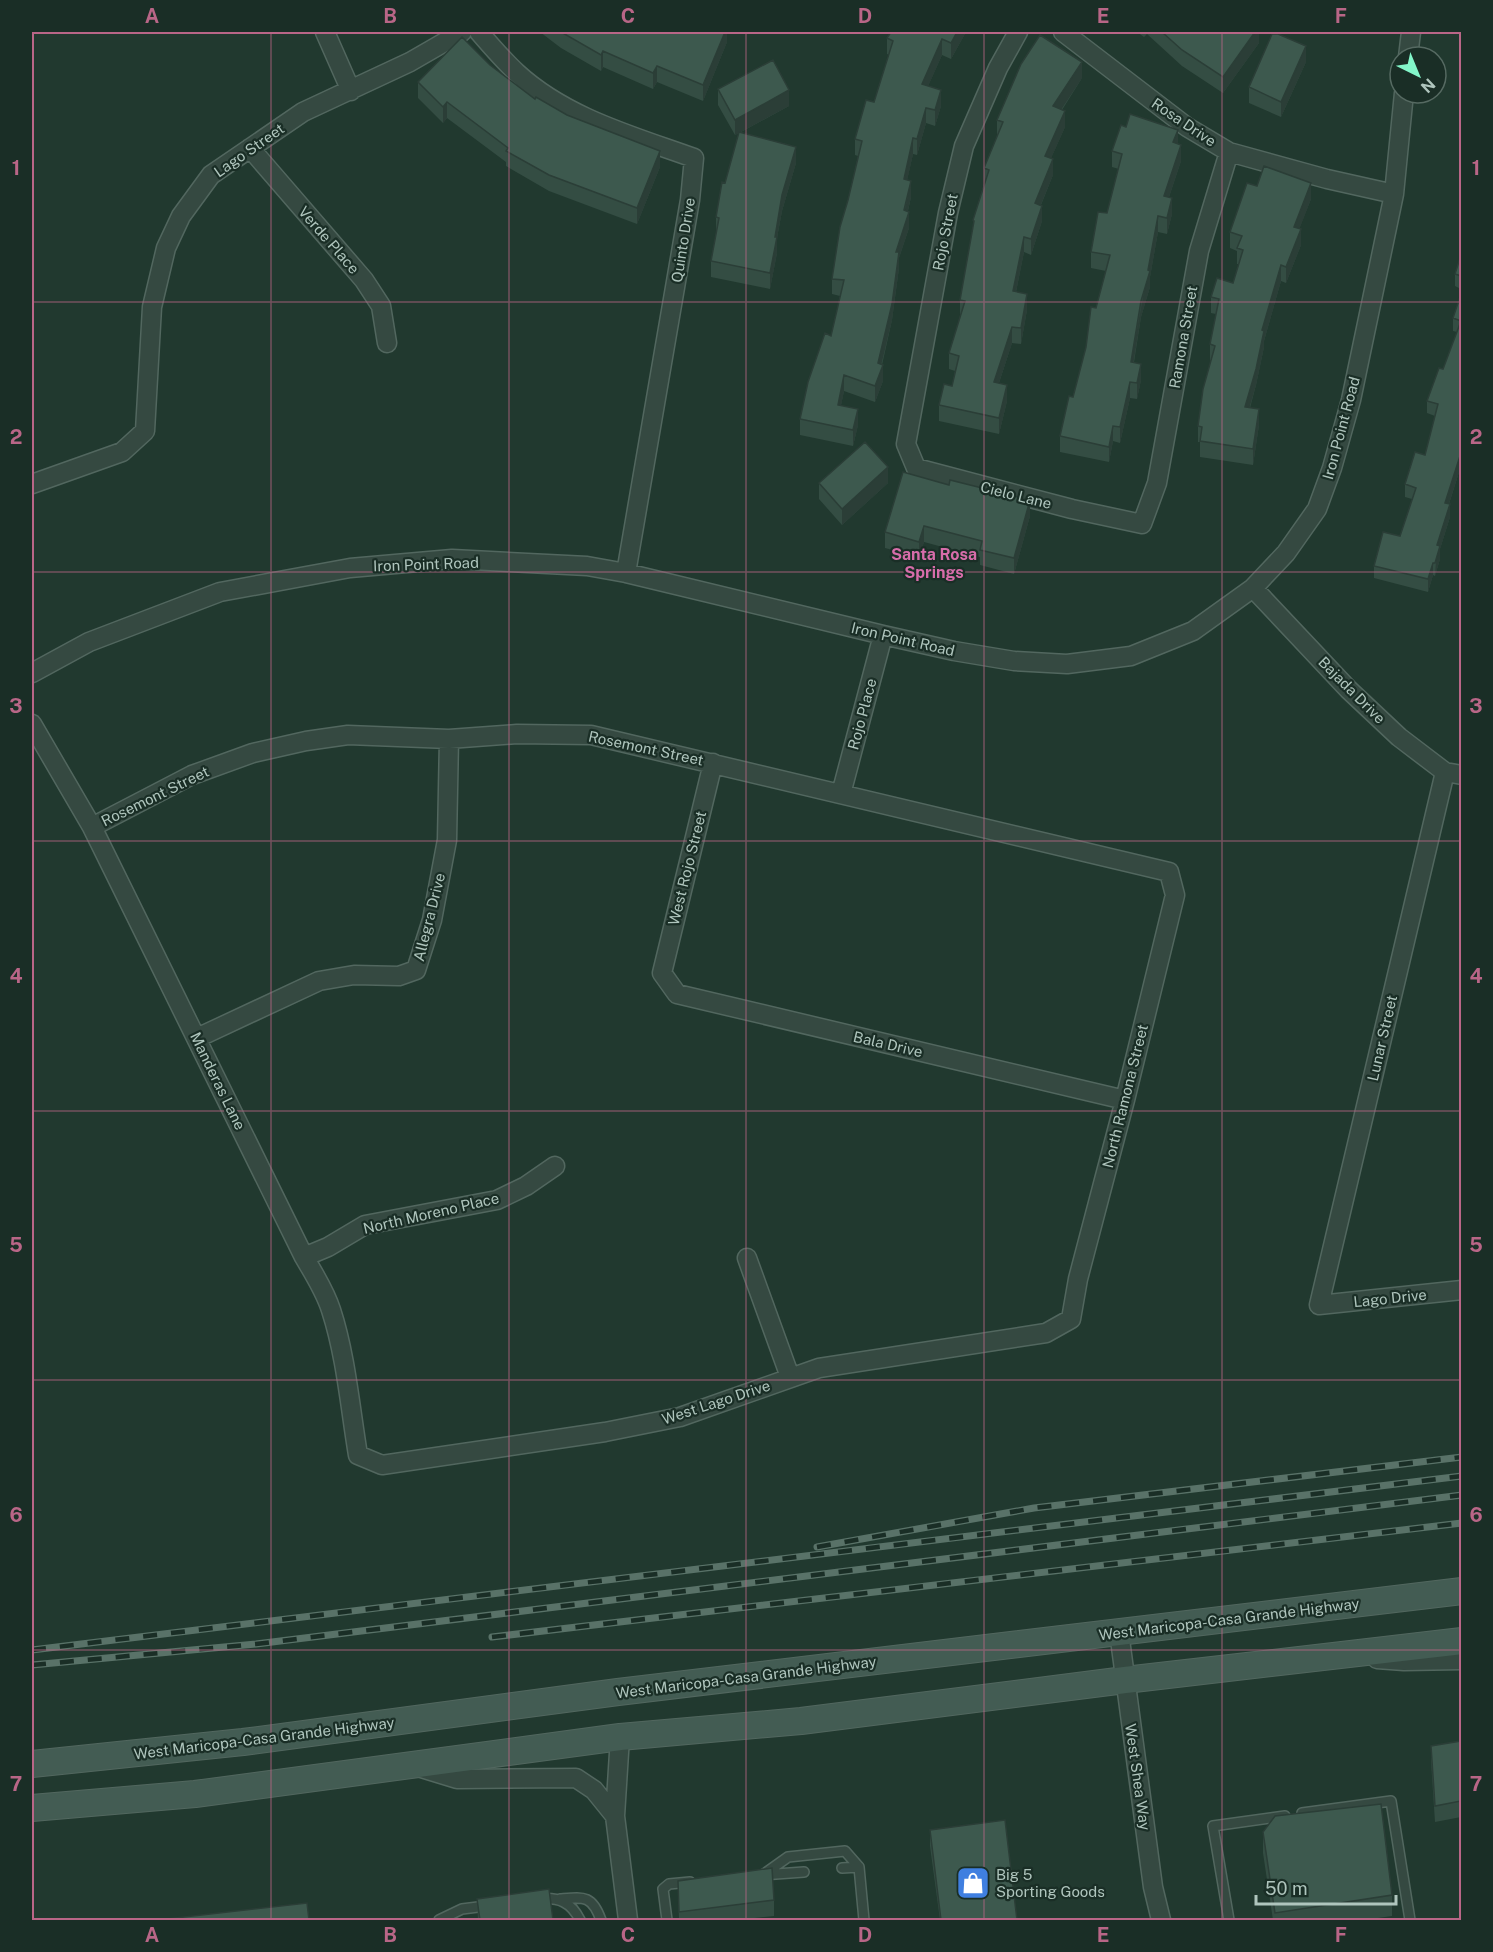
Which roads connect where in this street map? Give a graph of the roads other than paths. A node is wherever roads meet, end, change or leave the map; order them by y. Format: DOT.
graph roads {
  1 [pos="325,32"];
  2 [pos="462,32"];
  3 [pos="479,32"];
  4 [pos="1018,32"];
  5 [pos="1063,32"];
  6 [pos="351,91"];
  7 [pos="1403,105"];
  8 [pos="250,148"];
  9 [pos="1229,152"];
  10 [pos="1394,194"];
  11 [pos="387,343"];
  12 [pos="906,444"];
  13 [pos="32,484"];
  14 [pos="1142,524"];
  15 [pos="626,573"];
  16 [pos="1253,588"];
  17 [pos="883,635"];
  18 [pos="32,673"];
  19 [pos="32,724"];
  20 [pos="449,739"];
  21 [pos="713,763"];
  22 [pos="1453,773"];
  23 [pos="841,794"];
  24 [pos="92,827"];
  25 [pos="1169,872"];
  26 [pos="662,973"];
  27 [pos="197,1038"];
  28 [pos="1125,1100"];
  29 [pos="555,1166"];
  30 [pos="304,1257"];
  31 [pos="747,1258"];
  32 [pos="1461,1290"];
  33 [pos="1319,1305"];
  34 [pos="1071,1319"];
  35 [pos="790,1377"];
  36 [pos="358,1455"];
  37 [pos="1461,1591"];
  38 [pos="1119,1632"];
  39 [pos="1461,1641"];
  40 [pos="1342,1655"];
  41 [pos="1461,1660"];
  42 [pos="1125,1680"];
  43 [pos="621,1737"];
  44 [pos="32,1764"];
  45 [pos="413,1765"];
  46 [pos="32,1808"];
  47 [pos="615,1816"];
  48 [pos="859,1867"];
  49 [pos="842,1868"];
  50 [pos="804,1872"];
  51 [pos="762,1875"];
  52 [pos="751,1876"];
  53 [pos="704,1880"];
  54 [pos="559,1899"];
  55 [pos="525,1901"];
  56 [pos="494,1905"];
  57 [pos="440,1920"];
  58 [pos="580,1920"];
  59 [pos="601,1920"];
  60 [pos="628,1920"];
  61 [pos="667,1920"];
  62 [pos="864,1920"];
  63 [pos="1161,1920"];
  64 [pos="1229,1920"];
  65 [pos="1410,1920"];
  1 -- 6 [label="street"];
  2 -- 6 [label="street, Lago Street"];
  3 -- 15 [label="street, Quinto Drive"];
  4 -- 12 [label="street, Rojo Street"];
  5 -- 9 [label="street, Rosa Drive"];
  6 -- 8 [label="street, Lago Street"];
  7 -- 10 [label="street, Iron Point Road"];
  8 -- 11 [label="street, Verde Place"];
  8 -- 13 [label="street, Lago Street"];
  9 -- 10 [label="street, Rosa Drive"];
  9 -- 14 [label="street, Ramona Street"];
  10 -- 16 [label="street, Iron Point Road"];
  12 -- 14 [label="street, Cielo Lane"];
  15 -- 17 [label="street, Iron Point Road"];
  15 -- 18 [label="street, Iron Point Road"];
  16 -- 17 [label="street, Iron Point Road"];
  16 -- 22 [label="street, Bajada Drive"];
  17 -- 23 [label="street, Rojo Place"];
  19 -- 24 [label="street, Manderas Lane"];
  20 -- 21 [label="street, Rosemont Street"];
  20 -- 24 [label="street, Rosemont Street"];
  20 -- 27 [label="street, Allegra Drive"];
  21 -- 23 [label="street, Rosemont Street"];
  21 -- 26 [label="street, West Rojo Street"];
  22 -- 33 [label="street, Lunar Street"];
  23 -- 25 [label="street, Rosemont Street"];
  24 -- 27 [label="street, Manderas Lane"];
  25 -- 28 [label="street, North Ramona Street"];
  26 -- 28 [label="street, Bala Drive"];
  27 -- 30 [label="street, Manderas Lane"];
  28 -- 34 [label="street, North Ramona Street"];
  29 -- 30 [label="street, North Moreno Place"];
  30 -- 36 [label="street, Manderas Lane"];
  31 -- 35 [label="street"];
  32 -- 33 [label="street, Lago Drive"];
  34 -- 35 [label="street, West Lago Drive"];
  35 -- 36 [label="street, West Lago Drive"];
  37 -- 38 [label="main road, West Maricopa-Casa Grande Highway"];
  38 -- 42 [label="street, West Shea Way"];
  38 -- 44 [label="main road, West Maricopa-Casa Grande Highway"];
  39 -- 40 [label="main road"];
  40 -- 41 [label="street"];
  40 -- 42 [label="main road"];
  42 -- 43 [label="main road"];
  42 -- 63 [label="street, West Shea Way"];
  43 -- 45 [label="main road"];
  43 -- 47 [label="street"];
  45 -- 46 [label="main road"];
  45 -- 47 [label="street"];
  47 -- 60 [label="street"];
  48 -- 49 [label="lane"];
  48 -- 51 [label="lane"];
  48 -- 62 [label="lane"];
  50 -- 51 [label="lane"];
  51 -- 52 [label="lane"];
  53 -- 61 [label="lane"];
  54 -- 55 [label="lane"];
  54 -- 58 [label="lane"];
  54 -- 59 [label="lane"];
  56 -- 57 [label="lane"];
  64 -- 65 [label="lane"];
}
